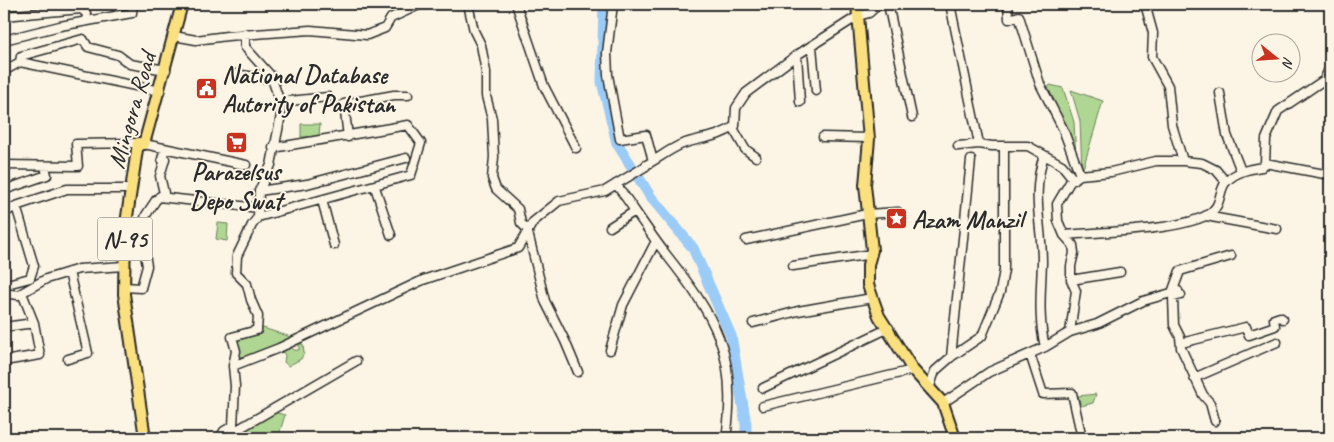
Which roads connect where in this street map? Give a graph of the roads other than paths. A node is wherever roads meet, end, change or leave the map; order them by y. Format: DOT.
graph roads {
  1 [pos="112,4"];
  2 [pos="125,4"];
  3 [pos="133,4"];
  4 [pos="182,4"];
  5 [pos="422,4"];
  6 [pos="440,4"];
  7 [pos="468,4"];
  8 [pos="516,4"];
  9 [pos="614,4"];
  10 [pos="857,4"];
  11 [pos="879,4"];
  12 [pos="888,4"];
  13 [pos="950,4"];
  14 [pos="1008,4"];
  15 [pos="1146,4"];
  16 [pos="4,16"];
  17 [pos="858,16"];
  18 [pos="88,20"];
  19 [pos="245,34"];
  20 [pos="174,36"];
  21 [pos="4,40"];
  22 [pos="812,46"];
  23 [pos="796,55"];
  24 [pos="20,62"];
  25 [pos="1330,67"];
  26 [pos="166,70"];
  27 [pos="4,71"];
  28 [pos="234,74"];
  29 [pos="272,79"];
  30 [pos="160,91"];
  31 [pos="816,91"];
  32 [pos="1220,93"];
  33 [pos="408,95"];
  34 [pos="328,97"];
  35 [pos="280,102"];
  36 [pos="800,102"];
  37 [pos="912,117"];
  38 [pos="733,128"];
  39 [pos="348,137"];
  40 [pos="823,137"];
  41 [pos="869,138"];
  42 [pos="141,143"];
  43 [pos="979,144"];
  44 [pos="958,146"];
  45 [pos="1004,146"];
  46 [pos="165,148"];
  47 [pos="273,148"];
  48 [pos="576,148"];
  49 [pos="1044,155"];
  50 [pos="756,157"];
  51 [pos="406,158"];
  52 [pos="971,160"];
  53 [pos="1183,161"];
  54 [pos="1265,163"];
  55 [pos="649,164"];
  56 [pos="4,165"];
  57 [pos="246,165"];
  58 [pos="45,166"];
  59 [pos="1241,171"];
  60 [pos="1330,175"];
  61 [pos="1077,177"];
  62 [pos="1226,182"];
  63 [pos="618,183"];
  64 [pos="375,186"];
  65 [pos="131,189"];
  66 [pos="4,190"];
  67 [pos="259,191"];
  68 [pos="159,197"];
  69 [pos="322,200"];
  70 [pos="16,206"];
  71 [pos="259,208"];
  72 [pos="635,210"];
  73 [pos="898,212"];
  74 [pos="4,213"];
  75 [pos="867,214"];
  76 [pos="1206,216"];
  77 [pos="258,218"];
  78 [pos="610,228"];
  79 [pos="527,229"];
  80 [pos="1277,229"];
  81 [pos="1064,234"];
  82 [pos="391,235"];
  83 [pos="746,240"];
  84 [pos="656,241"];
  85 [pos="334,245"];
  86 [pos="872,254"];
  87 [pos="1231,256"];
  88 [pos="124,266"];
  89 [pos="793,266"];
  90 [pos="69,272"];
  91 [pos="1120,272"];
  92 [pos="1071,280"];
  93 [pos="124,287"];
  94 [pos="1178,291"];
  95 [pos="22,293"];
  96 [pos="872,298"];
  97 [pos="1283,319"];
  98 [pos="34,323"];
  99 [pos="753,323"];
  100 [pos="4,327"];
  101 [pos="889,328"];
  102 [pos="1070,332"];
  103 [pos="1277,342"];
  104 [pos="1181,343"];
  105 [pos="1045,347"];
  106 [pos="610,350"];
  107 [pos="1030,354"];
  108 [pos="951,357"];
  109 [pos="68,359"];
  110 [pos="4,360"];
  111 [pos="356,361"];
  112 [pos="233,366"];
  113 [pos="913,370"];
  114 [pos="578,372"];
  115 [pos="1194,378"];
  116 [pos="930,386"];
  117 [pos="763,388"];
  118 [pos="943,403"];
  119 [pos="763,406"];
  120 [pos="1215,421"];
  121 [pos="145,438"];
  122 [pos="221,438"];
  123 [pos="726,438"];
  124 [pos="955,438"];
  125 [pos="1082,438"];
  1 -- 2 [label="street"];
  3 -- 18 [label="street"];
  4 -- 20 [label="main road, Mingora Road / N-95"];
  5 -- 6 [label="street"];
  5 -- 19 [label="street"];
  7 -- 79 [label="street"];
  8 -- 48 [label="street"];
  9 -- 55 [label="street"];
  10 -- 17 [label="main road"];
  11 -- 17 [label="street"];
  12 -- 37 [label="street"];
  13 -- 43 [label="street"];
  14 -- 61 [label="street"];
  15 -- 53 [label="street"];
  16 -- 18 [label="street"];
  17 -- 22 [label="street"];
  17 -- 41 [label="main road"];
  18 -- 21 [label="street"];
  19 -- 20 [label="street"];
  19 -- 29 [label="street"];
  20 -- 26 [label="main road, Mingora Road / N-95"];
  22 -- 23 [label="street"];
  22 -- 31 [label="street"];
  23 -- 36 [label="street"];
  23 -- 38 [label="street"];
  24 -- 26 [label="street"];
  24 -- 27 [label="street"];
  24 -- 30 [label="street"];
  25 -- 54 [label="street"];
  26 -- 30 [label="main road, Mingora Road / N-95"];
  28 -- 29 [label="street"];
  29 -- 35 [label="street"];
  30 -- 42 [label="main road, Mingora Road / N-95"];
  32 -- 59 [label="street"];
  33 -- 39 [label="street"];
  34 -- 35 [label="street"];
  35 -- 47 [label="street"];
  38 -- 50 [label="street"];
  38 -- 55 [label="street"];
  39 -- 47 [label="street"];
  39 -- 64 [label="street"];
  40 -- 41 [label="street"];
  41 -- 75 [label="main road"];
  42 -- 46 [label="street"];
  42 -- 58 [label="street"];
  42 -- 65 [label="main road, Mingora Road / N-95"];
  43 -- 44 [label="street"];
  43 -- 45 [label="street"];
  45 -- 49 [label="street"];
  45 -- 108 [label="street"];
  46 -- 57 [label="street"];
  46 -- 68 [label="street"];
  47 -- 67 [label="street"];
  49 -- 61 [label="street"];
  49 -- 105 [label="street"];
  51 -- 67 [label="street"];
  52 -- 108 [label="street"];
  53 -- 61 [label="street"];
  53 -- 62 [label="street"];
  54 -- 59 [label="street"];
  54 -- 60 [label="street"];
  55 -- 63 [label="street"];
  56 -- 58 [label="street"];
  58 -- 66 [label="street"];
  59 -- 62 [label="street"];
  61 -- 81 [label="street"];
  62 -- 76 [label="street"];
  63 -- 72 [label="street"];
  63 -- 79 [label="street"];
  64 -- 69 [label="street"];
  64 -- 82 [label="street"];
  65 -- 70 [label="street"];
  65 -- 88 [label="main road, Mingora Road / N-95"];
  67 -- 71 [label="street"];
  68 -- 71 [label="street"];
  68 -- 93 [label="street"];
  69 -- 77 [label="street"];
  69 -- 85 [label="street"];
  70 -- 74 [label="street"];
  70 -- 95 [label="street"];
  71 -- 77 [label="street"];
  72 -- 78 [label="street"];
  72 -- 84 [label="street"];
  73 -- 75 [label="street"];
  75 -- 83 [label="street"];
  75 -- 86 [label="main road"];
  76 -- 80 [label="street"];
  76 -- 81 [label="street"];
  77 -- 112 [label="street"];
  79 -- 112 [label="street"];
  79 -- 114 [label="street"];
  81 -- 92 [label="street"];
  84 -- 106 [label="street"];
  84 -- 123 [label="street"];
  86 -- 89 [label="street"];
  86 -- 96 [label="main road"];
  87 -- 94 [label="street"];
  88 -- 90 [label="street"];
  88 -- 93 [label="main road, Mingora Road / N-95"];
  90 -- 95 [label="street"];
  90 -- 109 [label="street"];
  91 -- 92 [label="street"];
  92 -- 102 [label="street"];
  93 -- 121 [label="main road, Mingora Road / N-95"];
  94 -- 102 [label="street"];
  94 -- 104 [label="street"];
  95 -- 98 [label="street"];
  96 -- 99 [label="street"];
  96 -- 101 [label="main road"];
  97 -- 104 [label="street"];
  98 -- 100 [label="street"];
  98 -- 110 [label="street"];
  101 -- 113 [label="main road"];
  101 -- 117 [label="street"];
  102 -- 105 [label="street"];
  103 -- 115 [label="street"];
  104 -- 115 [label="street"];
  105 -- 107 [label="street"];
  107 -- 118 [label="street"];
  107 -- 125 [label="street"];
  108 -- 116 [label="street"];
  111 -- 122 [label="street"];
  112 -- 122 [label="street"];
  113 -- 116 [label="main road"];
  113 -- 119 [label="street"];
  115 -- 120 [label="street"];
  116 -- 118 [label="main road"];
  118 -- 124 [label="main road"];
}
